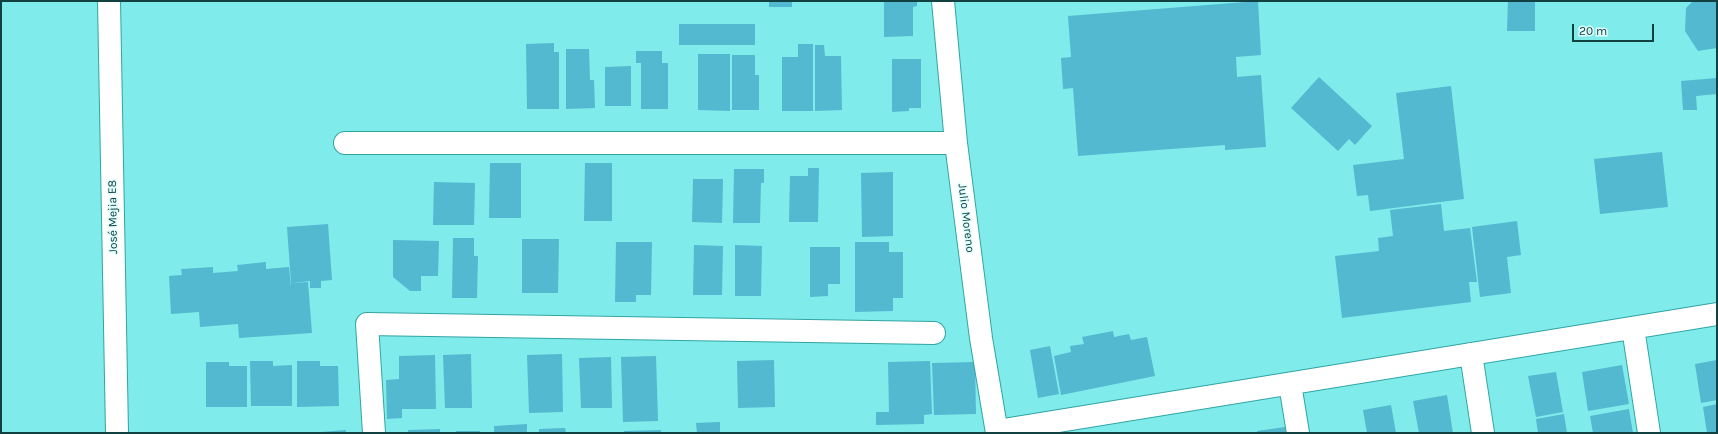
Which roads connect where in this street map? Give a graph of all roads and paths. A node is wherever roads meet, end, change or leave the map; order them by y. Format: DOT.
graph roads {
  1 [pos="109,1"];
  2 [pos="943,1"];
  3 [pos="956,143"];
  4 [pos="345,144"];
  5 [pos="1717,314"];
  6 [pos="1633,328"];
  7 [pos="934,333"];
  8 [pos="1471,354"];
  9 [pos="1290,384"];
  10 [pos="997,432"];
  11 [pos="117,433"];
  12 [pos="374,433"];
  13 [pos="1298,433"];
  14 [pos="1483,433"];
  15 [pos="1649,433"];
  1 -- 11 [label="street, José Mejia E8"];
  2 -- 3 [label="street, Julio Moreno"];
  3 -- 4 [label="street"];
  3 -- 10 [label="street, Julio Moreno"];
  5 -- 6 [label="street"];
  6 -- 8 [label="street"];
  6 -- 15 [label="street"];
  7 -- 12 [label="street"];
  8 -- 9 [label="street"];
  8 -- 14 [label="street"];
  9 -- 10 [label="street"];
  9 -- 13 [label="street"];
}
